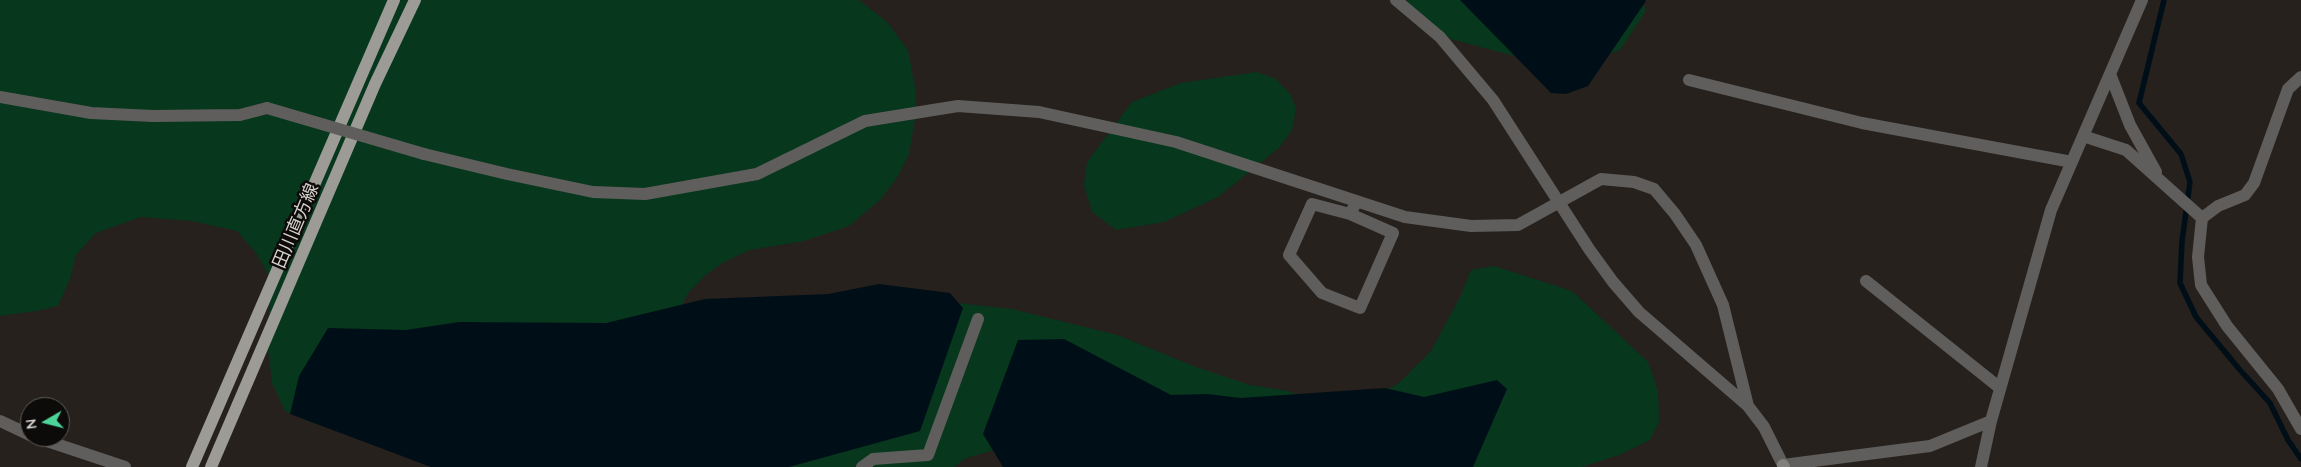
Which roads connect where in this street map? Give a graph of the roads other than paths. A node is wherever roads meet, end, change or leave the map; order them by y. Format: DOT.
graph roads {
  1 [pos="394,0"];
  2 [pos="414,0"];
  3 [pos="1396,0"];
  4 [pos="2142,0"];
  5 [pos="2110,74"];
  6 [pos="2301,77"];
  7 [pos="1689,80"];
  8 [pos="0,97"];
  9 [pos="2083,136"];
  10 [pos="2072,162"];
  11 [pos="2160,181"];
  12 [pos="1357,201"];
  13 [pos="1560,203"];
  14 [pos="1350,214"];
  15 [pos="2199,216"];
  16 [pos="1866,281"];
  17 [pos="978,319"];
  18 [pos="2000,388"];
  19 [pos="1748,406"];
  20 [pos="0,421"];
  21 [pos="1991,421"];
  22 [pos="2301,429"];
  23 [pos="20,430"];
  24 [pos="65,447"];
  25 [pos="1784,466"];
  26 [pos="124,467"];
  27 [pos="192,467"];
  28 [pos="211,467"];
  29 [pos="862,467"];
  30 [pos="1981,467"];
  1 -- 27 [label="main road, 田川直方線"];
  2 -- 28 [label="main road, 田川直方線"];
  3 -- 13 [label="street"];
  4 -- 5 [label="street"];
  5 -- 9 [label="street"];
  5 -- 11 [label="street"];
  6 -- 15 [label="street"];
  7 -- 10 [label="street"];
  8 -- 12 [label="street, bridge"];
  9 -- 10 [label="street"];
  9 -- 11 [label="street"];
  10 -- 18 [label="street"];
  11 -- 15 [label="street"];
  12 -- 13 [label="street"];
  12 -- 14 [label="street"];
  13 -- 19 [label="street"];
  13 -- 19 [label="street"];
  14 -- 14 [label="street"];
  15 -- 22 [label="street"];
  16 -- 18 [label="street"];
  17 -- 29 [label="street"];
  18 -- 21 [label="street"];
  19 -- 25 [label="street"];
  20 -- 23 [label="street"];
  21 -- 25 [label="street"];
  21 -- 30 [label="street"];
  24 -- 26 [label="street"];
}
